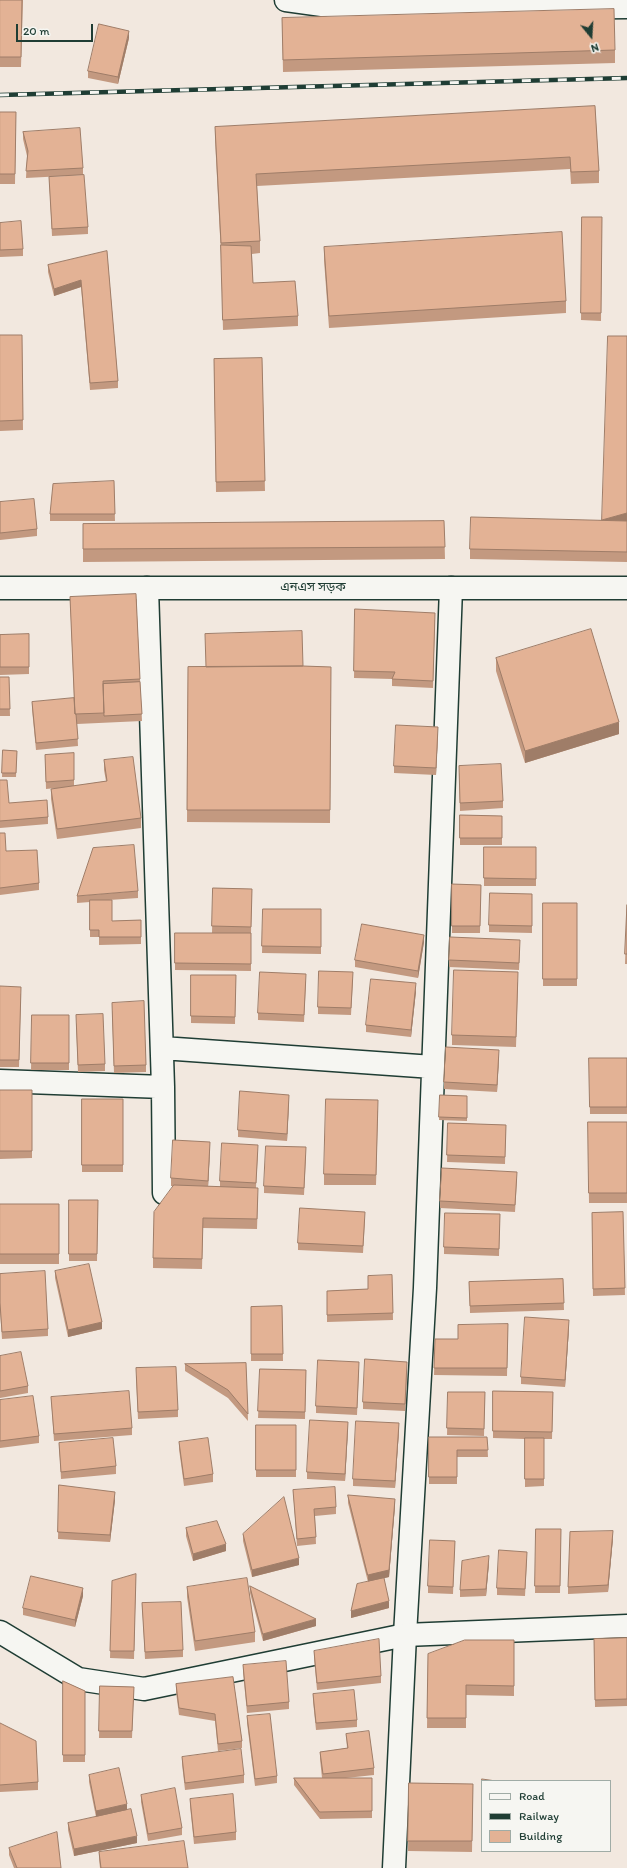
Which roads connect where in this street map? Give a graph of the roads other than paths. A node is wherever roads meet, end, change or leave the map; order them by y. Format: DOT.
graph roads {
  1 [pos="286,0"];
  2 [pos="627,7"];
  3 [pos="0,588"];
  4 [pos="147,588"];
  5 [pos="451,588"];
  6 [pos="627,588"];
  7 [pos="162,1048"];
  8 [pos="433,1067"];
  9 [pos="0,1081"];
  10 [pos="163,1087"];
  11 [pos="164,1193"];
  12 [pos="627,1626"];
  13 [pos="0,1632"];
  14 [pos="405,1635"];
  15 [pos="394,1868"];
  1 -- 2 [label="street"];
  3 -- 4 [label="street, এনএস সড়ক"];
  4 -- 5 [label="street, এনএস সড়ক"];
  4 -- 7 [label="street"];
  5 -- 6 [label="street, এনএস সড়ক"];
  5 -- 8 [label="street"];
  7 -- 8 [label="street"];
  7 -- 10 [label="street"];
  8 -- 14 [label="street"];
  9 -- 10 [label="street"];
  10 -- 11 [label="street"];
  12 -- 14 [label="street"];
  13 -- 14 [label="street"];
  14 -- 15 [label="street"];
}
